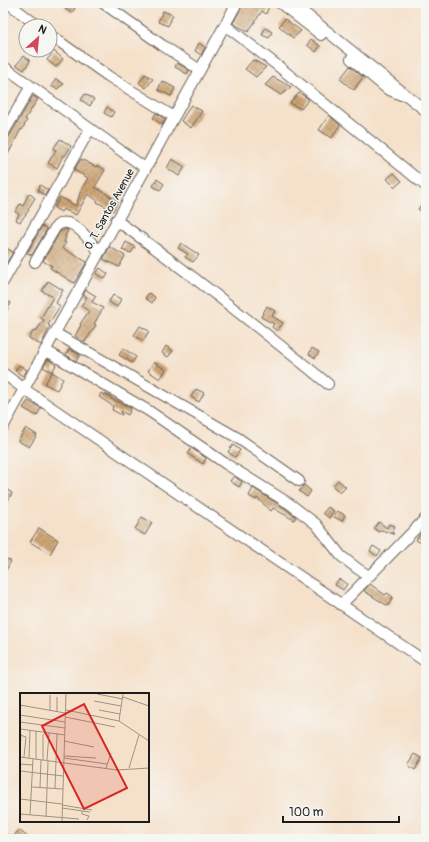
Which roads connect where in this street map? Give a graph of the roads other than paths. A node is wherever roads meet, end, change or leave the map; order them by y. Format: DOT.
graph roads {
  1 [pos="8,3"];
  2 [pos="103,3"];
  3 [pos="238,3"];
  4 [pos="280,3"];
  5 [pos="292,3"];
  6 [pos="28,18"];
  7 [pos="225,25"];
  8 [pos="58,41"];
  9 [pos="4,68"];
  10 [pos="200,70"];
  11 [pos="31,86"];
  12 [pos="409,96"];
  13 [pos="426,110"];
  14 [pos="174,117"];
  15 [pos="90,128"];
  16 [pos="3,134"];
  17 [pos="145,168"];
  18 [pos="426,186"];
  19 [pos="116,220"];
  20 [pos="99,252"];
  21 [pos="36,262"];
  22 [pos="3,282"];
  23 [pos="55,333"];
  24 [pos="46,350"];
  25 [pos="3,373"];
  26 [pos="328,384"];
  27 [pos="24,389"];
  28 [pos="3,427"];
  29 [pos="300,482"];
  30 [pos="426,518"];
  31 [pos="369,576"];
  32 [pos="342,605"];
  33 [pos="426,662"];
  1 -- 6 [label="street"];
  2 -- 10 [label="street"];
  3 -- 7 [label="street, O. T. Santos Avenue"];
  4 -- 12 [label="street"];
  5 -- 12 [label="street"];
  7 -- 10 [label="street, O. T. Santos Avenue"];
  7 -- 18 [label="street"];
  8 -- 14 [label="street"];
  9 -- 11 [label="street"];
  10 -- 14 [label="street, O. T. Santos Avenue"];
  11 -- 15 [label="street"];
  11 -- 16 [label="street"];
  12 -- 13 [label="street"];
  14 -- 17 [label="street, O. T. Santos Avenue"];
  15 -- 17 [label="street"];
  15 -- 22 [label="street"];
  17 -- 19 [label="street, O. T. Santos Avenue"];
  19 -- 20 [label="street, O. T. Santos Avenue"];
  19 -- 26 [label="street"];
  20 -- 21 [label="street"];
  20 -- 23 [label="street, O. T. Santos Avenue"];
  23 -- 24 [label="street, O. T. Santos Avenue"];
  23 -- 29 [label="street"];
  24 -- 27 [label="street, O. T. Santos Avenue"];
  24 -- 31 [label="street"];
  25 -- 27 [label="street"];
  27 -- 28 [label="street, O. T. Santos Avenue"];
  27 -- 32 [label="street"];
  30 -- 31 [label="street"];
  31 -- 32 [label="street"];
  32 -- 33 [label="street"];
}
